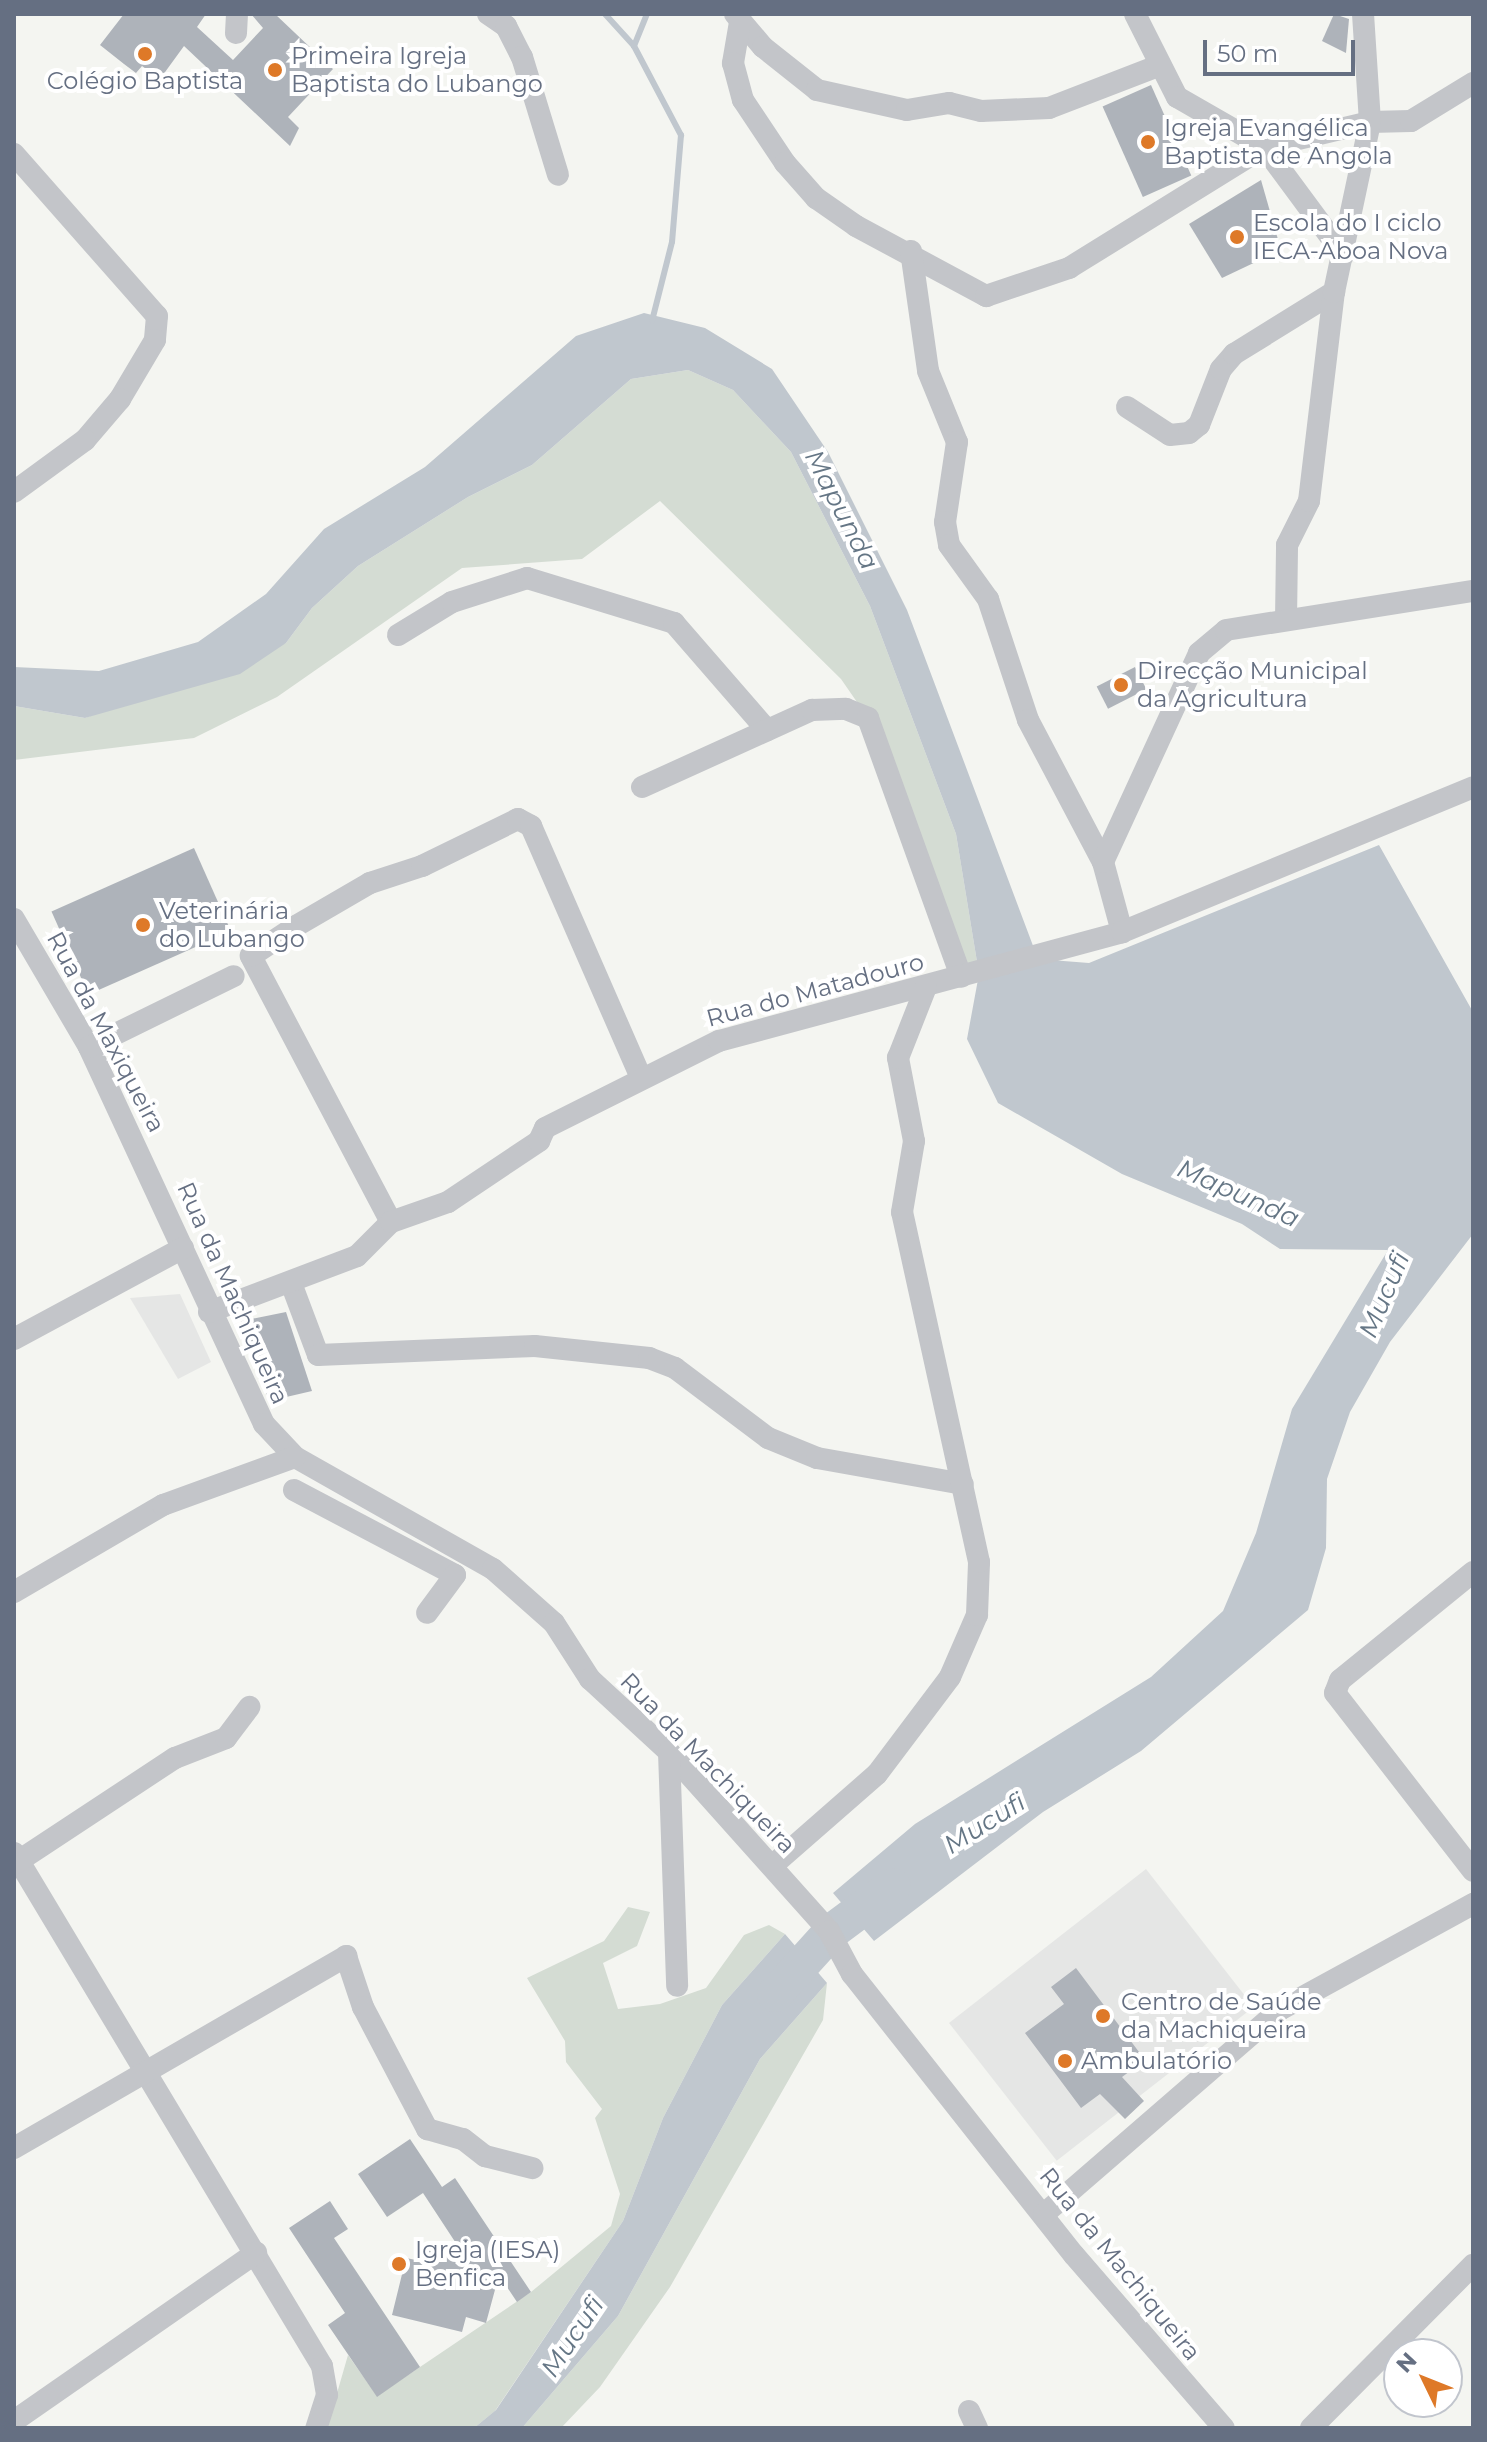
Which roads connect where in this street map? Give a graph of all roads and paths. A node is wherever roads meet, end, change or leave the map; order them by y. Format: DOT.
graph roads {
  1 [pos="488,14"];
  2 [pos="1135,14"];
  3 [pos="1363,14"];
  4 [pos="737,18"];
  5 [pos="1158,66"];
  6 [pos="1473,83"];
  7 [pos="1370,122"];
  8 [pos="1264,147"];
  9 [pos="14,154"];
  10 [pos="558,175"];
  11 [pos="911,251"];
  12 [pos="1344,255"];
  13 [pos="1334,292"];
  14 [pos="1127,407"];
  15 [pos="14,492"];
  16 [pos="1473,591"];
  17 [pos="1286,620"];
  18 [pos="398,635"];
  19 [pos="767,730"];
  20 [pos="642,787"];
  21 [pos="1473,787"];
  22 [pos="1103,862"];
  23 [pos="14,919"];
  24 [pos="1122,932"];
  25 [pos="234,976"];
  26 [pos="970,976"];
  27 [pos="926,987"];
  28 [pos="89,1047"];
  29 [pos="640,1076"];
  30 [pos="150,1171"];
  31 [pos="391,1222"];
  32 [pos="183,1248"];
  33 [pos="291,1283"];
  34 [pos="209,1312"];
  35 [pos="14,1339"];
  36 [pos="295,1457"];
  37 [pos="963,1484"];
  38 [pos="294,1490"];
  39 [pos="1473,1572"];
  40 [pos="14,1592"];
  41 [pos="427,1613"];
  42 [pos="249,1707"];
  43 [pos="669,1752"];
  44 [pos="16,1859"];
  45 [pos="773,1865"];
  46 [pos="1473,1871"];
  47 [pos="1473,1904"];
  48 [pos="677,1986"];
  49 [pos="143,2074"];
  50 [pos="14,2148"];
  51 [pos="532,2168"];
  52 [pos="1044,2214"];
  53 [pos="256,2253"];
  54 [pos="1473,2265"];
  55 [pos="327,2395"];
  56 [pos="14,2421"];
  57 [pos="304,2428"];
  58 [pos="316,2428"];
  59 [pos="1224,2428"];
  60 [pos="1311,2428"];
  1 -- 10 [label="street"];
  2 -- 5 [label="street"];
  3 -- 7 [label="street"];
  4 -- 5 [label="street"];
  4 -- 11 [label="street"];
  5 -- 8 [label="street"];
  6 -- 7 [label="street"];
  7 -- 8 [label="street"];
  7 -- 12 [label="street"];
  8 -- 11 [label="street"];
  8 -- 12 [label="street"];
  9 -- 15 [label="street"];
  11 -- 22 [label="street"];
  12 -- 13 [label="street"];
  13 -- 14 [label="street"];
  13 -- 17 [label="street"];
  16 -- 17 [label="street"];
  17 -- 22 [label="street"];
  18 -- 19 [label="street"];
  19 -- 20 [label="street"];
  19 -- 26 [label="street"];
  21 -- 24 [label="street, Rua do Matadouro"];
  22 -- 24 [label="street"];
  23 -- 28 [label="street, Rua da Maxiqueira"];
  24 -- 26 [label="street, Rua do Matadouro"];
  25 -- 28 [label="street"];
  26 -- 27 [label="street, Rua do Matadouro"];
  27 -- 29 [label="street, Rua do Matadouro"];
  27 -- 37 [label="street"];
  28 -- 30 [label="street, Rua da Maxiqueira"];
  29 -- 31 [label="street, Rua do Matadouro"];
  29 -- 31 [label="street"];
  30 -- 32 [label="street, Rua da Machiqueira"];
  31 -- 33 [label="street, Rua do Matadouro"];
  32 -- 34 [label="street, Rua da Machiqueira"];
  32 -- 35 [label="street"];
  33 -- 34 [label="street, Rua do Matadouro"];
  33 -- 37 [label="street"];
  34 -- 36 [label="street, Rua da Machiqueira"];
  36 -- 40 [label="street"];
  36 -- 43 [label="street, Rua da Machiqueira"];
  37 -- 45 [label="street"];
  38 -- 41 [label="street"];
  39 -- 46 [label="street"];
  42 -- 44 [label="street"];
  43 -- 45 [label="street, Rua da Machiqueira"];
  43 -- 48 [label="street"];
  44 -- 49 [label="street"];
  45 -- 52 [label="street, Rua da Machiqueira"];
  47 -- 52 [label="street"];
  49 -- 50 [label="street"];
  49 -- 51 [label="street"];
  49 -- 53 [label="street"];
  52 -- 59 [label="street, Rua da Machiqueira"];
  53 -- 55 [label="street"];
  53 -- 56 [label="street"];
  54 -- 60 [label="street"];
  55 -- 57 [label="street"];
  55 -- 58 [label="street"];
}
